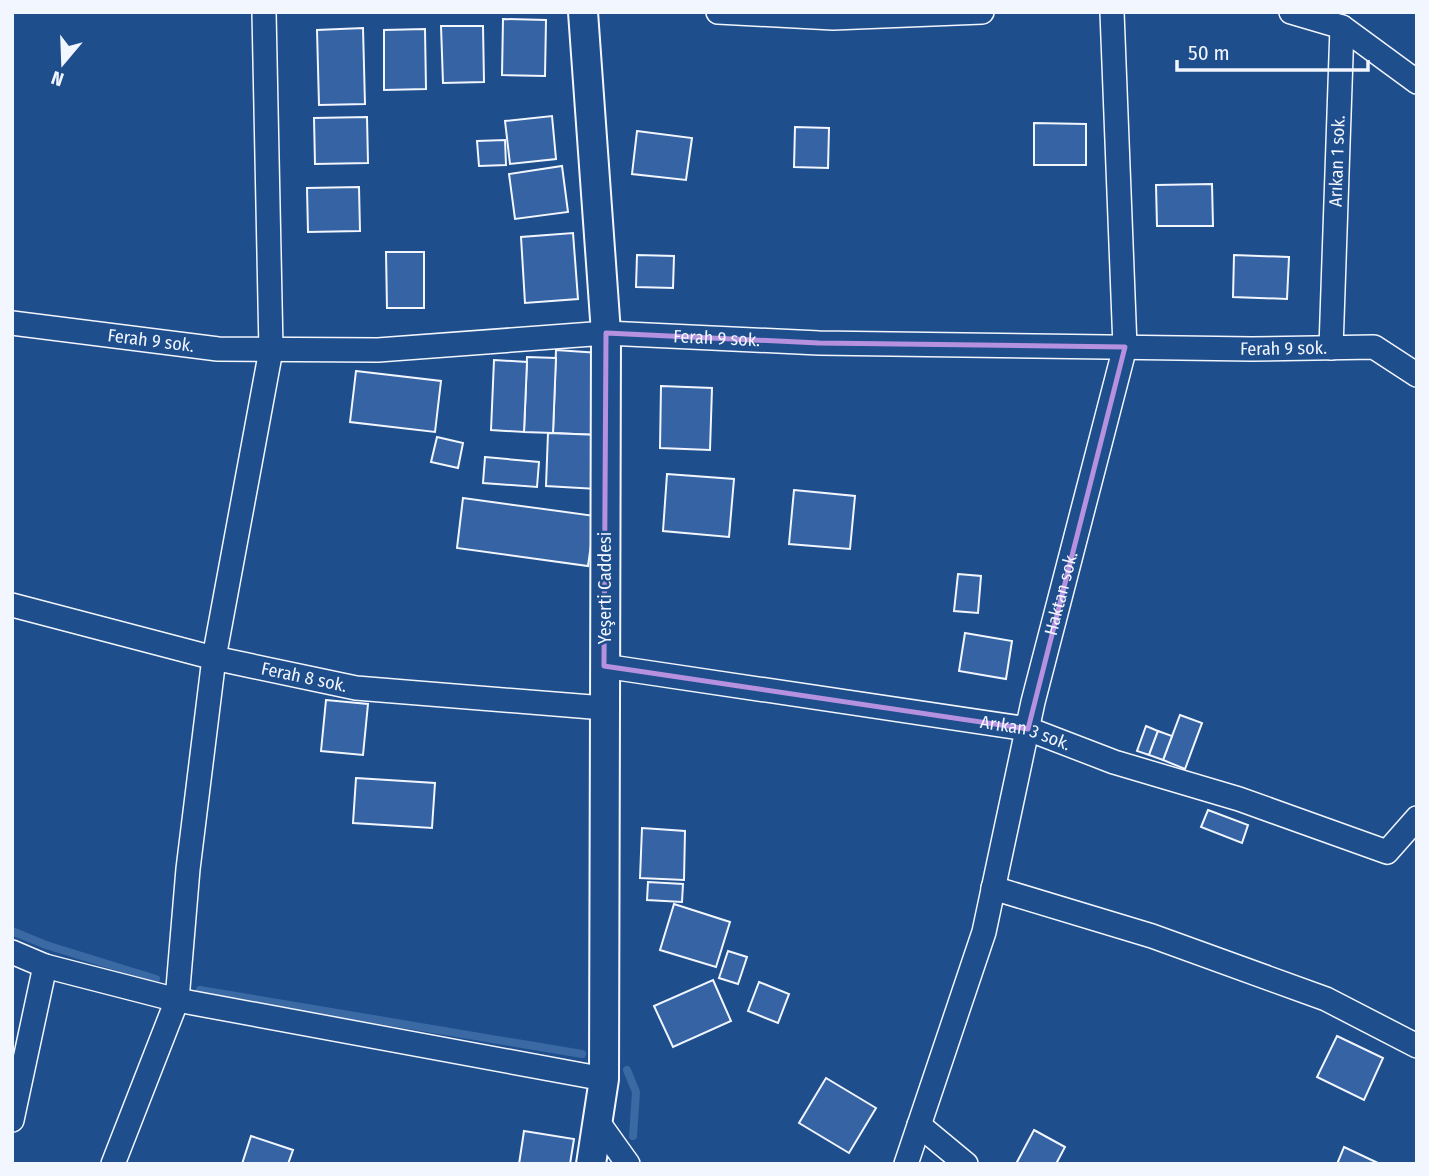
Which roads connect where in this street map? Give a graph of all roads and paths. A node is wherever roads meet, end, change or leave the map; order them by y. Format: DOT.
graph roads {
  1 [pos="264,12"];
  2 [pos="583,12"];
  3 [pos="718,12"];
  4 [pos="982,12"];
  5 [pos="1112,12"];
  6 [pos="1291,12"];
  7 [pos="1342,27"];
  8 [pos="1417,82"];
  9 [pos="12,323"];
  10 [pos="606,332"];
  11 [pos="1125,347"];
  12 [pos="1331,348"];
  13 [pos="271,350"];
  14 [pos="1417,374"];
  15 [pos="12,605"];
  16 [pos="215,659"];
  17 [pos="604,666"];
  18 [pos="604,708"];
  19 [pos="1028,729"];
  20 [pos="1417,818"];
  21 [pos="993,888"];
  22 [pos="12,952"];
  23 [pos="45,966"];
  24 [pos="177,1000"];
  25 [pos="1417,1046"];
  26 [pos="604,1079"];
  27 [pos="12,1120"];
  28 [pos="598,1122"];
  29 [pos="919,1125"];
  30 [pos="113,1164"];
  31 [pos="591,1164"];
  32 [pos="628,1164"];
  33 [pos="906,1164"];
  34 [pos="966,1164"];
  1 -- 13 [label="street"];
  2 -- 10 [label="street, Yeşerti Caddesi"];
  3 -- 4 [label="street"];
  5 -- 11 [label="street, Haktan sok."];
  6 -- 7 [label="street"];
  7 -- 8 [label="street"];
  7 -- 12 [label="street, Arıkan 1 sok."];
  9 -- 13 [label="street, Ferah 9 sok."];
  10 -- 11 [label="street, Ferah 9 sok."];
  10 -- 13 [label="street, Ferah 9 sok."];
  10 -- 17 [label="street, Yeşerti Caddesi"];
  11 -- 12 [label="street, Ferah 9 sok."];
  11 -- 19 [label="street, Haktan sok."];
  12 -- 14 [label="street, Ferah 9 sok."];
  13 -- 16 [label="street"];
  15 -- 16 [label="street, Ferah 8 sok."];
  16 -- 18 [label="street, Ferah 8 sok."];
  16 -- 24 [label="street"];
  17 -- 18 [label="street, Yeşerti Caddesi"];
  17 -- 19 [label="street, Arıkan 3 sok."];
  18 -- 26 [label="street, Yeşerti Caddesi"];
  19 -- 20 [label="street, Arıkan 3 sok."];
  19 -- 21 [label="street, Haktan sok."];
  21 -- 25 [label="street"];
  21 -- 29 [label="street, Haktan sok."];
  22 -- 23 [label="street"];
  23 -- 24 [label="street"];
  23 -- 27 [label="street"];
  24 -- 26 [label="street"];
  24 -- 30 [label="street"];
  26 -- 28 [label="street, Yeşerti Caddesi"];
  28 -- 31 [label="street, Yeşerti Caddesi"];
  28 -- 32 [label="street"];
  29 -- 33 [label="street, Haktan sok."];
  29 -- 34 [label="street"];
}
